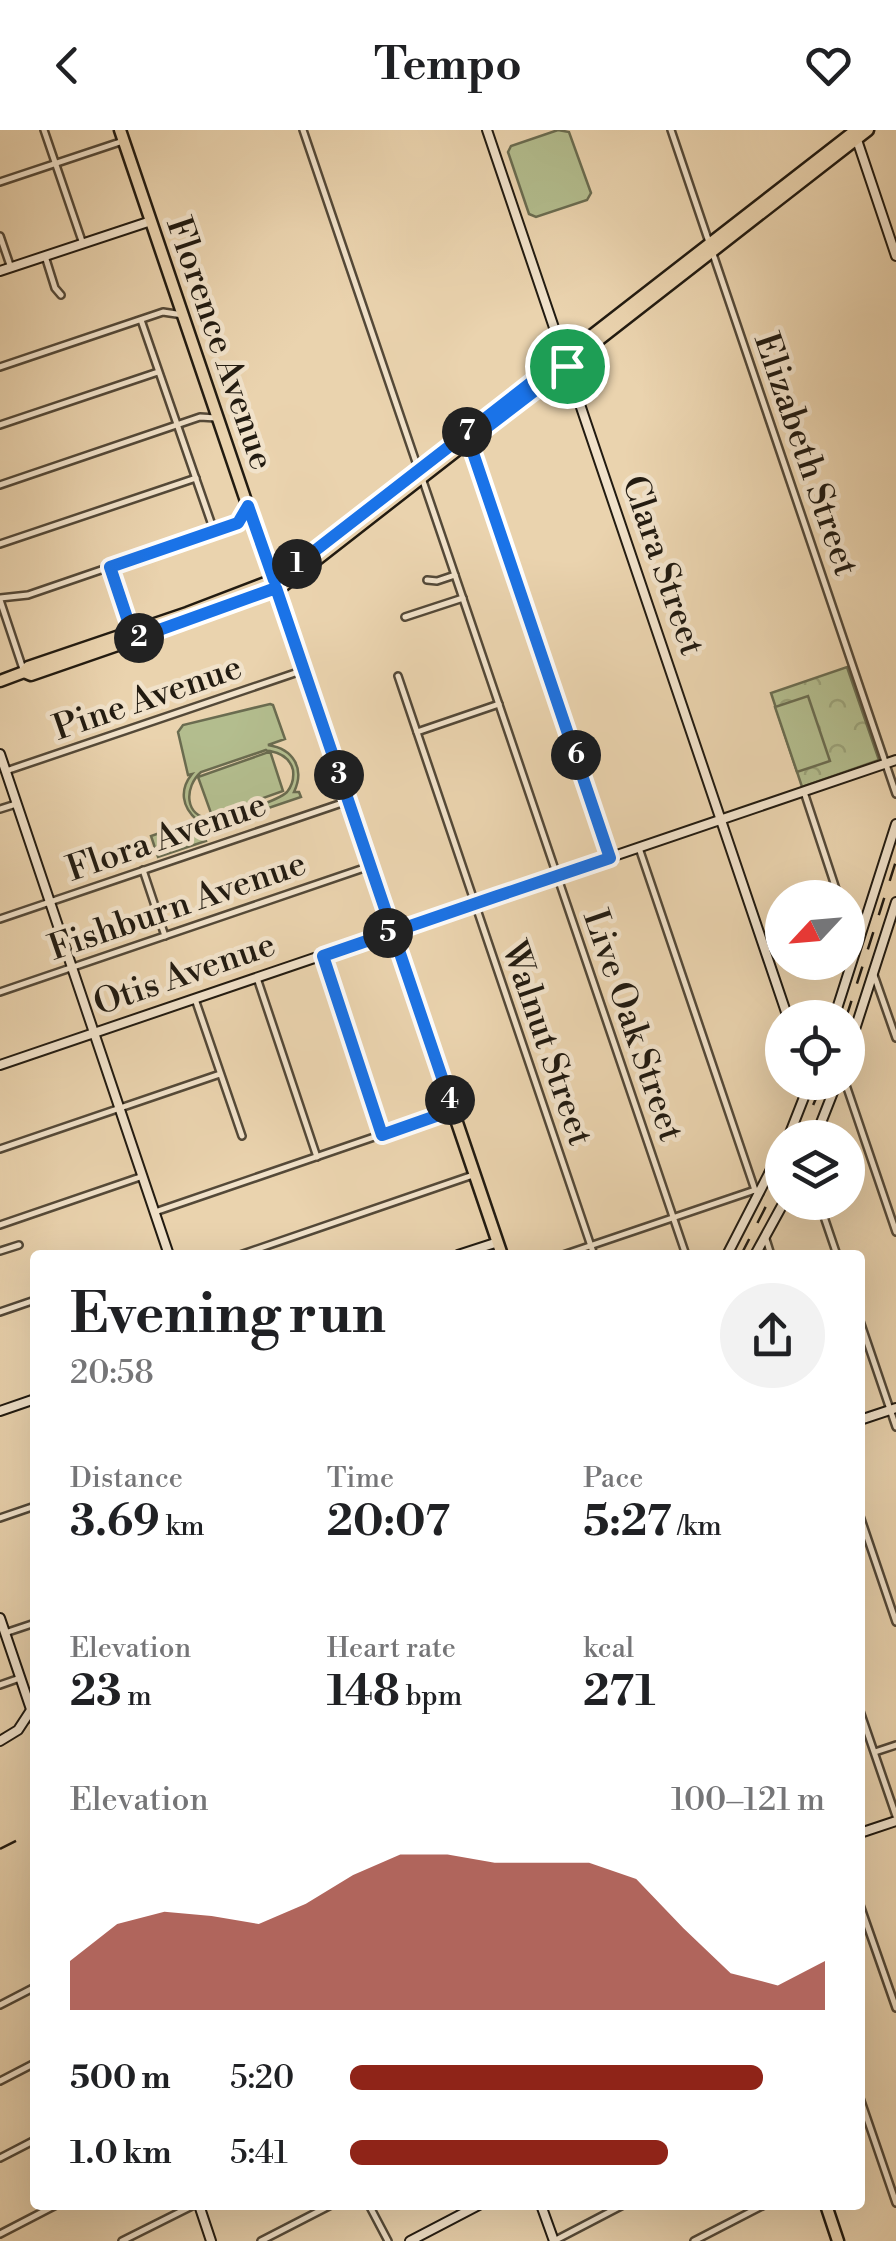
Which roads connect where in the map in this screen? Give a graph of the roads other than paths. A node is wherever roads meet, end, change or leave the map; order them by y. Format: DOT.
graph roads {
  1 [pos="44,130"];
  2 [pos="303,130"];
  3 [pos="487,130"];
  4 [pos="670,130"];
  5 [pos="868,130"];
  6 [pos="855,133"];
  7 [pos="122,135"];
  8 [pos="55,164"];
  9 [pos="0,182"];
  10 [pos="151,221"];
  11 [pos="0,236"];
  12 [pos="83,244"];
  13 [pos="711,249"];
  14 [pos="45,256"];
  15 [pos="896,256"];
  16 [pos="11,268"];
  17 [pos="0,271"];
  18 [pos="61,295"];
  19 [pos="183,316"];
  20 [pos="141,320"];
  21 [pos="566,361"];
  22 [pos="0,368"];
  23 [pos="159,372"];
  24 [pos="213,404"];
  25 [pos="200,417"];
  26 [pos="218,418"];
  27 [pos="177,424"];
  28 [pos="0,426"];
  29 [pos="467,438"];
  30 [pos="420,474"];
  31 [pos="196,478"];
  32 [pos="0,485"];
  33 [pos="248,506"];
  34 [pos="214,531"];
  35 [pos="0,544"];
  36 [pos="110,567"];
  37 [pos="455,575"];
  38 [pos="427,580"];
  39 [pos="275,584"];
  40 [pos="462,598"];
  41 [pos="0,599"];
  42 [pos="405,618"];
  43 [pos="133,635"];
  44 [pos="304,670"];
  45 [pos="24,672"];
  46 [pos="398,676"];
  47 [pos="0,680"];
  48 [pos="498,704"];
  49 [pos="417,732"];
  50 [pos="0,754"];
  51 [pos="896,760"];
  52 [pos="886,764"];
  53 [pos="6,771"];
  54 [pos="804,792"];
  55 [pos="896,794"];
  56 [pos="348,801"];
  57 [pos="17,804"];
  58 [pos="0,809"];
  59 [pos="721,820"];
  60 [pos="896,824"];
  61 [pos="640,848"];
  62 [pos="610,858"];
  63 [pos="370,866"];
  64 [pos="143,870"];
  65 [pos="557,876"];
  66 [pos="833,880"];
  67 [pos="50,902"];
  68 [pos="896,902"];
  69 [pos="475,904"];
  70 [pos="0,919"];
  71 [pos="865,919"];
  72 [pos="392,932"];
  73 [pos="165,936"];
  74 [pos="323,956"];
  75 [pos="72,968"];
  76 [pos="874,972"];
  77 [pos="257,978"];
  78 [pos="0,992"];
  79 [pos="194,999"];
  80 [pos="782,1000"];
  81 [pos="865,1000"];
  82 [pos="94,1033"];
  83 [pos="896,1038"];
  84 [pos="0,1065"];
  85 [pos="220,1074"];
  86 [pos="851,1100"];
  87 [pos="120,1109"];
  88 [pos="453,1110"];
  89 [pos="382,1135"];
  90 [pos="242,1136"];
  91 [pos="0,1150"];
  92 [pos="317,1157"];
  93 [pos="475,1174"];
  94 [pos="142,1176"];
  95 [pos="765,1179"];
  96 [pos="758,1192"];
  97 [pos="155,1212"];
  98 [pos="673,1218"];
  99 [pos="774,1220"];
  100 [pos="826,1220"];
  101 [pos="0,1225"];
  102 [pos="896,1232"];
  103 [pos="765,1238"];
  104 [pos="498,1242"];
  105 [pos="19,1245"];
  106 [pos="590,1246"];
  107 [pos="166,1250"];
  108 [pos="255,1250"];
  109 [pos="473,1250"];
  110 [pos="500,1250"];
  111 [pos="578,1250"];
  112 [pos="592,1250"];
  113 [pos="684,1250"];
  114 [pos="729,1250"];
  115 [pos="759,1250"];
  116 [pos="769,1250"];
  117 [pos="836,1250"];
  118 [pos="0,1251"];
  119 [pos="30,1302"];
  120 [pos="0,1312"];
  121 [pos="865,1334"];
  122 [pos="30,1401"];
  123 [pos="893,1409"];
  124 [pos="0,1411"];
  125 [pos="865,1418"];
  126 [pos="896,1427"];
  127 [pos="30,1508"];
  128 [pos="0,1518"];
  129 [pos="865,1531"];
  130 [pos="0,1618"];
  131 [pos="896,1622"];
  132 [pos="30,1625"];
  133 [pos="10,1632"];
  134 [pos="20,1678"];
  135 [pos="0,1685"];
  136 [pos="30,1690"];
  137 [pos="25,1691"];
  138 [pos="30,1701"];
  139 [pos="30,1712"];
  140 [pos="865,1725"];
  141 [pos="30,1726"];
  142 [pos="10,1736"];
  143 [pos="0,1741"];
  144 [pos="896,1745"];
  145 [pos="874,1752"];
  146 [pos="896,1818"];
  147 [pos="865,1831"];
  148 [pos="865,1919"];
  149 [pos="30,1990"];
  150 [pos="0,2005"];
  151 [pos="896,2008"];
  152 [pos="30,2066"];
  153 [pos="0,2081"];
  154 [pos="865,2112"];
  155 [pos="30,2143"];
  156 [pos="0,2158"];
  157 [pos="896,2202"];
  158 [pos="46,2210"];
  159 [pos="186,2210"];
  160 [pos="198,2210"];
  161 [pos="321,2210"];
  162 [pos="372,2210"];
  163 [pos="470,2210"];
  164 [pos="544,2210"];
  165 [pos="613,2210"];
  166 [pos="754,2210"];
  167 [pos="827,2210"];
  168 [pos="0,2234"];
  169 [pos="835,2240"];
  170 [pos="122,2241"];
  171 [pos="211,2241"];
  172 [pos="262,2241"];
  173 [pos="388,2241"];
  174 [pos="410,2241"];
  175 [pos="554,2241"];
  176 [pos="694,2241"];
  1 -- 8 [label="street"];
  2 -- 30 [label="street, Live Oak Street"];
  3 -- 21 [label="street, Clara Street"];
  4 -- 13 [label="street, Elizabeth Street"];
  5 -- 6 [label="main road"];
  6 -- 13 [label="main road"];
  6 -- 15 [label="street"];
  7 -- 8 [label="street"];
  7 -- 10 [label="main road, Florence Avenue"];
  8 -- 9 [label="street"];
  8 -- 12 [label="street"];
  10 -- 12 [label="street"];
  10 -- 19 [label="main road, Florence Avenue"];
  11 -- 16 [label="street"];
  12 -- 14 [label="street"];
  13 -- 21 [label="main road"];
  13 -- 52 [label="street, Elizabeth Street"];
  14 -- 16 [label="street"];
  14 -- 18 [label="street"];
  16 -- 17 [label="street"];
  19 -- 20 [label="street"];
  19 -- 24 [label="main road, Florence Avenue"];
  20 -- 22 [label="street"];
  20 -- 23 [label="street"];
  21 -- 29 [label="main road"];
  21 -- 59 [label="street, Clara Street"];
  23 -- 27 [label="street"];
  23 -- 28 [label="street"];
  24 -- 25 [label="street"];
  24 -- 26 [label="main road, Florence Avenue"];
  25 -- 26 [label="street"];
  25 -- 27 [label="street"];
  26 -- 33 [label="main road, Florence Avenue"];
  27 -- 31 [label="street"];
  27 -- 32 [label="street"];
  29 -- 30 [label="main road"];
  29 -- 62 [label="street"];
  30 -- 37 [label="street, Live Oak Street"];
  30 -- 39 [label="main road"];
  31 -- 34 [label="street"];
  31 -- 35 [label="street"];
  33 -- 34 [label="street"];
  33 -- 39 [label="main road, Florence Avenue"];
  34 -- 36 [label="street"];
  36 -- 41 [label="street"];
  36 -- 43 [label="street"];
  37 -- 38 [label="street"];
  37 -- 40 [label="street, Live Oak Street"];
  39 -- 43 [label="main road"];
  39 -- 44 [label="main road, Florence Avenue"];
  40 -- 42 [label="street"];
  40 -- 48 [label="street, Live Oak Street"];
  41 -- 45 [label="street"];
  43 -- 45 [label="main road"];
  44 -- 53 [label="street, Pine Avenue"];
  44 -- 56 [label="main road, Florence Avenue"];
  45 -- 47 [label="main road"];
  46 -- 49 [label="street, Walnut Street"];
  48 -- 49 [label="street"];
  48 -- 65 [label="street, Live Oak Street"];
  49 -- 69 [label="street, Walnut Street"];
  50 -- 53 [label="street"];
  51 -- 52 [label="street, Otis Avenue"];
  52 -- 54 [label="street, Otis Avenue"];
  52 -- 55 [label="street, Elizabeth Street"];
  53 -- 57 [label="street"];
  54 -- 59 [label="street, Otis Avenue"];
  54 -- 66 [label="street"];
  56 -- 63 [label="main road, Florence Avenue"];
  56 -- 64 [label="street, Flora Avenue"];
  57 -- 58 [label="street"];
  57 -- 67 [label="street"];
  59 -- 61 [label="street, Otis Avenue"];
  59 -- 80 [label="street, Clara Street"];
  60 -- 71 [label="street"];
  61 -- 62 [label="street, Otis Avenue"];
  61 -- 96 [label="street"];
  62 -- 65 [label="street, Otis Avenue"];
  63 -- 72 [label="main road, Florence Avenue"];
  63 -- 73 [label="street, Fishburn Avenue"];
  64 -- 67 [label="street, Flora Avenue"];
  64 -- 73 [label="street"];
  65 -- 69 [label="street, Otis Avenue"];
  65 -- 98 [label="street, Live Oak Street"];
  67 -- 70 [label="street, Flora Avenue"];
  67 -- 75 [label="street"];
  68 -- 76 [label="street"];
  69 -- 72 [label="street, Otis Avenue"];
  69 -- 106 [label="street, Walnut Street"];
  72 -- 74 [label="street, Otis Avenue"];
  72 -- 88 [label="main road, Florence Avenue"];
  73 -- 75 [label="street, Fishburn Avenue"];
  74 -- 77 [label="street, Otis Avenue"];
  74 -- 89 [label="street"];
  75 -- 78 [label="street, Fishburn Avenue"];
  75 -- 82 [label="street"];
  76 -- 81 [label="street"];
  76 -- 83 [label="street"];
  77 -- 79 [label="street, Otis Avenue"];
  77 -- 92 [label="street"];
  79 -- 82 [label="street, Otis Avenue"];
  79 -- 85 [label="street"];
  82 -- 84 [label="street, Otis Avenue"];
  82 -- 87 [label="street"];
  85 -- 87 [label="street"];
  85 -- 90 [label="street"];
  86 -- 102 [label="street"];
  87 -- 91 [label="street"];
  87 -- 94 [label="street"];
  88 -- 89 [label="street"];
  88 -- 93 [label="main road, Florence Avenue"];
  89 -- 92 [label="street"];
  92 -- 97 [label="street"];
  93 -- 104 [label="main road, Florence Avenue"];
  93 -- 108 [label="street"];
  94 -- 97 [label="street"];
  94 -- 101 [label="street"];
  95 -- 96 [label="street"];
  96 -- 98 [label="street"];
  96 -- 114 [label="street"];
  97 -- 107 [label="street"];
  98 -- 106 [label="street"];
  98 -- 113 [label="street, Live Oak Street"];
  99 -- 103 [label="street"];
  100 -- 117 [label="street"];
  103 -- 115 [label="street"];
  103 -- 116 [label="street"];
  104 -- 109 [label="street"];
  104 -- 110 [label="main road, Florence Avenue"];
  105 -- 118 [label="street"];
  106 -- 111 [label="street"];
  106 -- 112 [label="street, Walnut Street"];
  119 -- 120 [label="street"];
  121 -- 123 [label="street"];
  122 -- 124 [label="street"];
  123 -- 125 [label="street"];
  123 -- 126 [label="street"];
  127 -- 128 [label="street"];
  129 -- 131 [label="street"];
  130 -- 133 [label="street"];
  132 -- 133 [label="street"];
  133 -- 134 [label="street"];
  134 -- 135 [label="street"];
  134 -- 137 [label="street"];
  136 -- 137 [label="street"];
  137 -- 138 [label="street"];
  139 -- 142 [label="street"];
  140 -- 145 [label="street"];
  141 -- 142 [label="street"];
  142 -- 143 [label="street"];
  144 -- 145 [label="street"];
  145 -- 146 [label="street"];
  146 -- 147 [label="street"];
  148 -- 151 [label="street"];
  149 -- 150 [label="street"];
  152 -- 153 [label="street"];
  154 -- 157 [label="street"];
  155 -- 156 [label="street"];
  158 -- 168 [label="street"];
  159 -- 170 [label="street"];
  160 -- 171 [label="street"];
  161 -- 172 [label="street"];
  162 -- 173 [label="street"];
  163 -- 174 [label="street"];
  164 -- 175 [label="street"];
  165 -- 175 [label="street"];
  166 -- 176 [label="street"];
  167 -- 169 [label="main road"];
}
